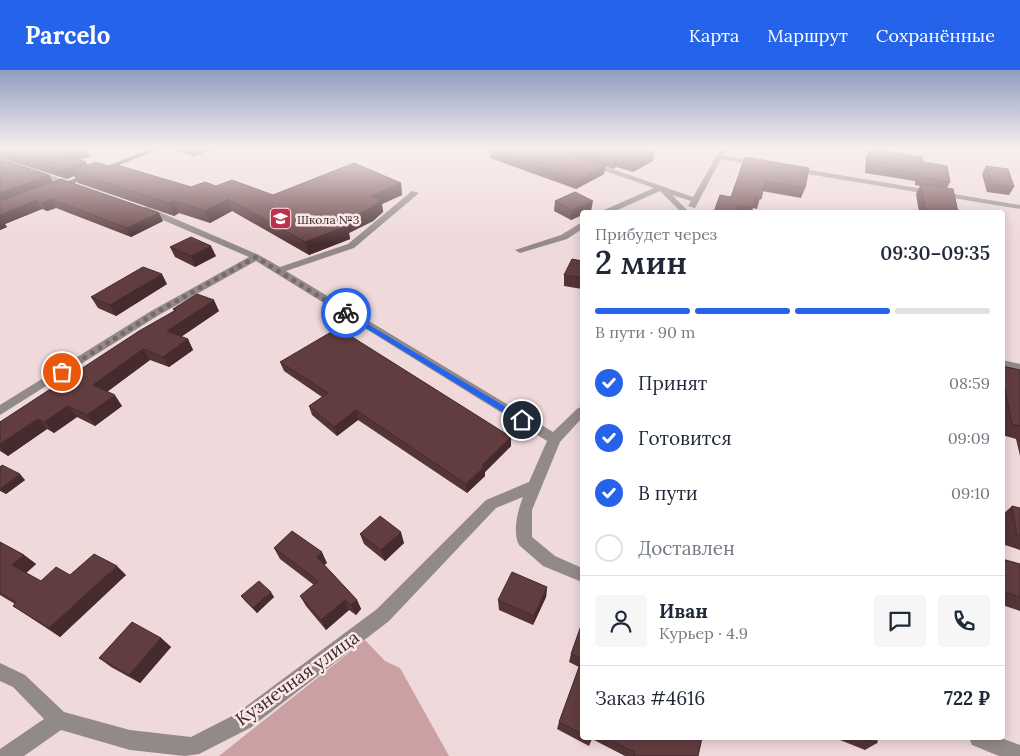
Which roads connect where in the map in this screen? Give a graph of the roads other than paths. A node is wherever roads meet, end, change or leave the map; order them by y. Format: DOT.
graph roads {
  1 [pos="57,180"];
  2 [pos="75,180"];
  3 [pos="637,180"];
  4 [pos="707,180"];
  5 [pos="859,180"];
  6 [pos="67,183"];
  7 [pos="661,188"];
  8 [pos="86,189"];
  9 [pos="42,193"];
  10 [pos="415,193"];
  11 [pos="695,200"];
  12 [pos="133,205"];
  13 [pos="1020,207"];
  14 [pos="612,210"];
  15 [pos="685,210"];
  16 [pos="688,210"];
  17 [pos="580,227"];
  18 [pos="520,250"];
  19 [pos="256,257"];
  20 [pos="278,271"];
  21 [pos="1005,365"];
  22 [pos="1020,368"];
  23 [pos="0,412"];
  24 [pos="580,413"];
  25 [pos="554,440"];
  26 [pos="534,486"];
  27 [pos="580,574"];
  28 [pos="0,672"];
  29 [pos="59,720"];
  30 [pos="983,740"];
  31 [pos="1020,754"];
  32 [pos="7,756"];
  1 -- 6 [label="street"];
  2 -- 6 [label="main road"];
  3 -- 7 [label="street"];
  4 -- 11 [label="street"];
  5 -- 13 [label="street"];
  6 -- 8 [label="street"];
  6 -- 9 [label="main road"];
  7 -- 11 [label="street"];
  7 -- 14 [label="street"];
  7 -- 15 [label="street"];
  10 -- 20 [label="street"];
  11 -- 16 [label="street"];
  12 -- 19 [label="street"];
  17 -- 18 [label="street"];
  19 -- 20 [label="street"];
  19 -- 23 [label="street"];
  20 -- 25 [label="street"];
  21 -- 22 [label="street"];
  24 -- 25 [label="street"];
  25 -- 26 [label="street"];
  26 -- 27 [label="street"];
  26 -- 29 [label="street, Кузнечная улица"];
  28 -- 29 [label="street, Кузнечная улица"];
  29 -- 32 [label="street"];
  30 -- 31 [label="street"];
}
